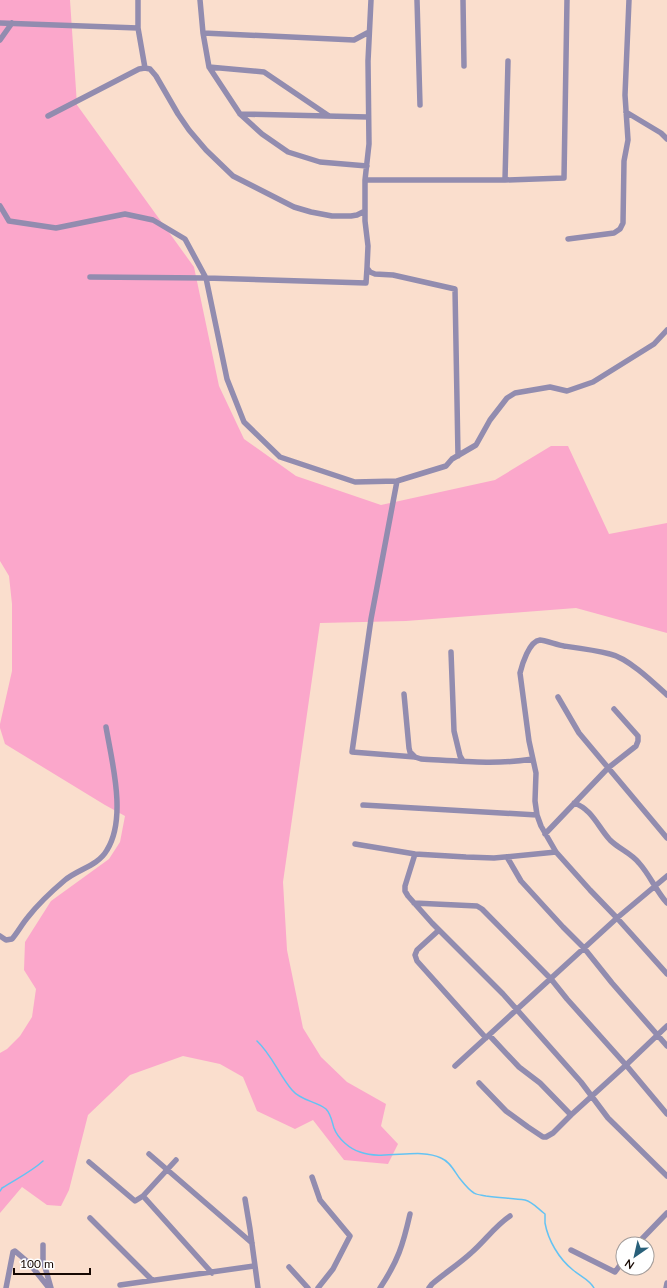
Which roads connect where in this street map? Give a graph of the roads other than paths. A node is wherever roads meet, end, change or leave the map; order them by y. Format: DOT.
graph roads {
  1 [pos="138,0"];
  2 [pos="200,0"];
  3 [pos="372,0"];
  4 [pos="417,0"];
  5 [pos="464,0"];
  6 [pos="567,0"];
  7 [pos="629,0"];
  8 [pos="0,23"];
  9 [pos="12,23"];
  10 [pos="138,28"];
  11 [pos="369,32"];
  12 [pos="203,33"];
  13 [pos="0,40"];
  14 [pos="508,61"];
  15 [pos="209,66"];
  16 [pos="464,66"];
  17 [pos="145,68"];
  18 [pos="420,105"];
  19 [pos="626,112"];
  20 [pos="240,114"];
  21 [pos="48,116"];
  22 [pos="329,116"];
  23 [pos="368,117"];
  24 [pos="667,139"];
  25 [pos="367,166"];
  26 [pos="365,180"];
  27 [pos="505,180"];
  28 [pos="0,206"];
  29 [pos="366,211"];
  30 [pos="568,239"];
  31 [pos="367,268"];
  32 [pos="90,277"];
  33 [pos="206,278"];
  34 [pos="667,330"];
  35 [pos="458,456"];
  36 [pos="397,481"];
  37 [pos="451,652"];
  38 [pos="404,694"];
  39 [pos="667,695"];
  40 [pos="558,697"];
  41 [pos="614,709"];
  42 [pos="106,727"];
  43 [pos="415,757"];
  44 [pos="534,759"];
  45 [pos="463,761"];
  46 [pos="608,768"];
  47 [pos="574,803"];
  48 [pos="363,805"];
  49 [pos="537,815"];
  50 [pos="545,834"];
  51 [pos="667,838"];
  52 [pos="355,844"];
  53 [pos="556,852"];
  54 [pos="415,854"];
  55 [pos="507,857"];
  56 [pos="667,876"];
  57 [pos="655,887"];
  58 [pos="414,903"];
  59 [pos="667,903"];
  60 [pos="617,918"];
  61 [pos="439,930"];
  62 [pos="0,936"];
  63 [pos="584,948"];
  64 [pos="667,974"];
  65 [pos="551,979"];
  66 [pos="517,1010"];
  67 [pos="667,1026"];
  68 [pos="488,1036"];
  69 [pos="657,1036"];
  70 [pos="667,1046"];
  71 [pos="626,1065"];
  72 [pos="455,1066"];
  73 [pos="479,1083"];
  74 [pos="592,1096"];
  75 [pos="667,1114"];
  76 [pos="571,1115"];
  77 [pos="149,1154"];
  78 [pos="176,1160"];
  79 [pos="89,1162"];
  80 [pos="168,1169"];
  81 [pos="667,1176"];
  82 [pos="312,1177"];
  83 [pos="143,1196"];
  84 [pos="245,1199"];
  85 [pos="667,1213"];
  86 [pos="410,1214"];
  87 [pos="510,1216"];
  88 [pos="90,1218"];
  89 [pos="645,1236"];
  90 [pos="252,1243"];
  91 [pos="43,1245"];
  92 [pos="571,1250"];
  93 [pos="254,1266"];
  94 [pos="290,1267"];
  95 [pos="615,1272"];
  96 [pos="212,1273"];
  97 [pos="152,1280"];
  98 [pos="667,1283"];
  99 [pos="120,1285"];
  100 [pos="6,1288"];
  101 [pos="50,1288"];
  102 [pos="258,1288"];
  103 [pos="308,1288"];
  104 [pos="318,1288"];
  105 [pos="380,1288"];
  106 [pos="429,1288"];
  107 [pos="666,1288"];
  1 -- 10 [label="street"];
  2 -- 12 [label="street"];
  3 -- 11 [label="street"];
  4 -- 18 [label="street"];
  5 -- 16 [label="street"];
  6 -- 27 [label="street"];
  7 -- 19 [label="street"];
  8 -- 9 [label="street"];
  9 -- 10 [label="street"];
  9 -- 13 [label="street"];
  10 -- 17 [label="street"];
  11 -- 12 [label="street"];
  11 -- 23 [label="street"];
  12 -- 15 [label="street"];
  14 -- 27 [label="street"];
  15 -- 20 [label="street"];
  15 -- 22 [label="street"];
  17 -- 21 [label="street"];
  17 -- 29 [label="street"];
  19 -- 24 [label="street"];
  19 -- 30 [label="street"];
  20 -- 22 [label="street"];
  20 -- 25 [label="street"];
  22 -- 23 [label="street"];
  23 -- 25 [label="street"];
  25 -- 26 [label="street"];
  26 -- 27 [label="street"];
  26 -- 29 [label="street"];
  28 -- 33 [label="street"];
  29 -- 31 [label="street"];
  31 -- 33 [label="street"];
  31 -- 35 [label="street"];
  32 -- 33 [label="street"];
  33 -- 36 [label="street"];
  34 -- 35 [label="street"];
  35 -- 36 [label="street"];
  36 -- 43 [label="street"];
  37 -- 45 [label="street"];
  38 -- 43 [label="street"];
  39 -- 44 [label="street"];
  40 -- 46 [label="street"];
  41 -- 46 [label="street"];
  42 -- 62 [label="street"];
  43 -- 45 [label="street"];
  44 -- 45 [label="street"];
  44 -- 49 [label="street"];
  46 -- 47 [label="street"];
  46 -- 51 [label="street"];
  47 -- 50 [label="street"];
  47 -- 57 [label="street"];
  48 -- 49 [label="street"];
  49 -- 50 [label="street"];
  50 -- 53 [label="street"];
  52 -- 54 [label="street"];
  53 -- 55 [label="street"];
  53 -- 60 [label="street"];
  54 -- 55 [label="street"];
  54 -- 58 [label="street"];
  55 -- 63 [label="street"];
  56 -- 57 [label="street"];
  57 -- 59 [label="street"];
  57 -- 60 [label="street"];
  58 -- 61 [label="street"];
  58 -- 65 [label="street"];
  60 -- 63 [label="street"];
  60 -- 64 [label="street"];
  61 -- 66 [label="street"];
  61 -- 68 [label="street"];
  63 -- 65 [label="street"];
  63 -- 69 [label="street"];
  65 -- 66 [label="street"];
  65 -- 71 [label="street"];
  66 -- 68 [label="street"];
  66 -- 74 [label="street"];
  67 -- 69 [label="street"];
  68 -- 72 [label="street"];
  68 -- 76 [label="street"];
  69 -- 70 [label="street"];
  69 -- 71 [label="street"];
  71 -- 74 [label="street"];
  71 -- 75 [label="street"];
  73 -- 76 [label="street"];
  74 -- 76 [label="street"];
  74 -- 81 [label="street"];
  77 -- 80 [label="street"];
  78 -- 80 [label="street"];
  79 -- 83 [label="street"];
  80 -- 83 [label="street"];
  80 -- 90 [label="street"];
  82 -- 104 [label="street"];
  83 -- 96 [label="street"];
  84 -- 90 [label="street"];
  85 -- 89 [label="street"];
  86 -- 105 [label="street"];
  87 -- 106 [label="street"];
  88 -- 97 [label="street"];
  90 -- 93 [label="street"];
  91 -- 101 [label="street"];
  92 -- 95 [label="street"];
  93 -- 96 [label="street"];
  93 -- 102 [label="street"];
  94 -- 103 [label="street"];
  96 -- 97 [label="street"];
  97 -- 99 [label="street"];
  98 -- 107 [label="street"];
  100 -- 101 [label="street"];
}
